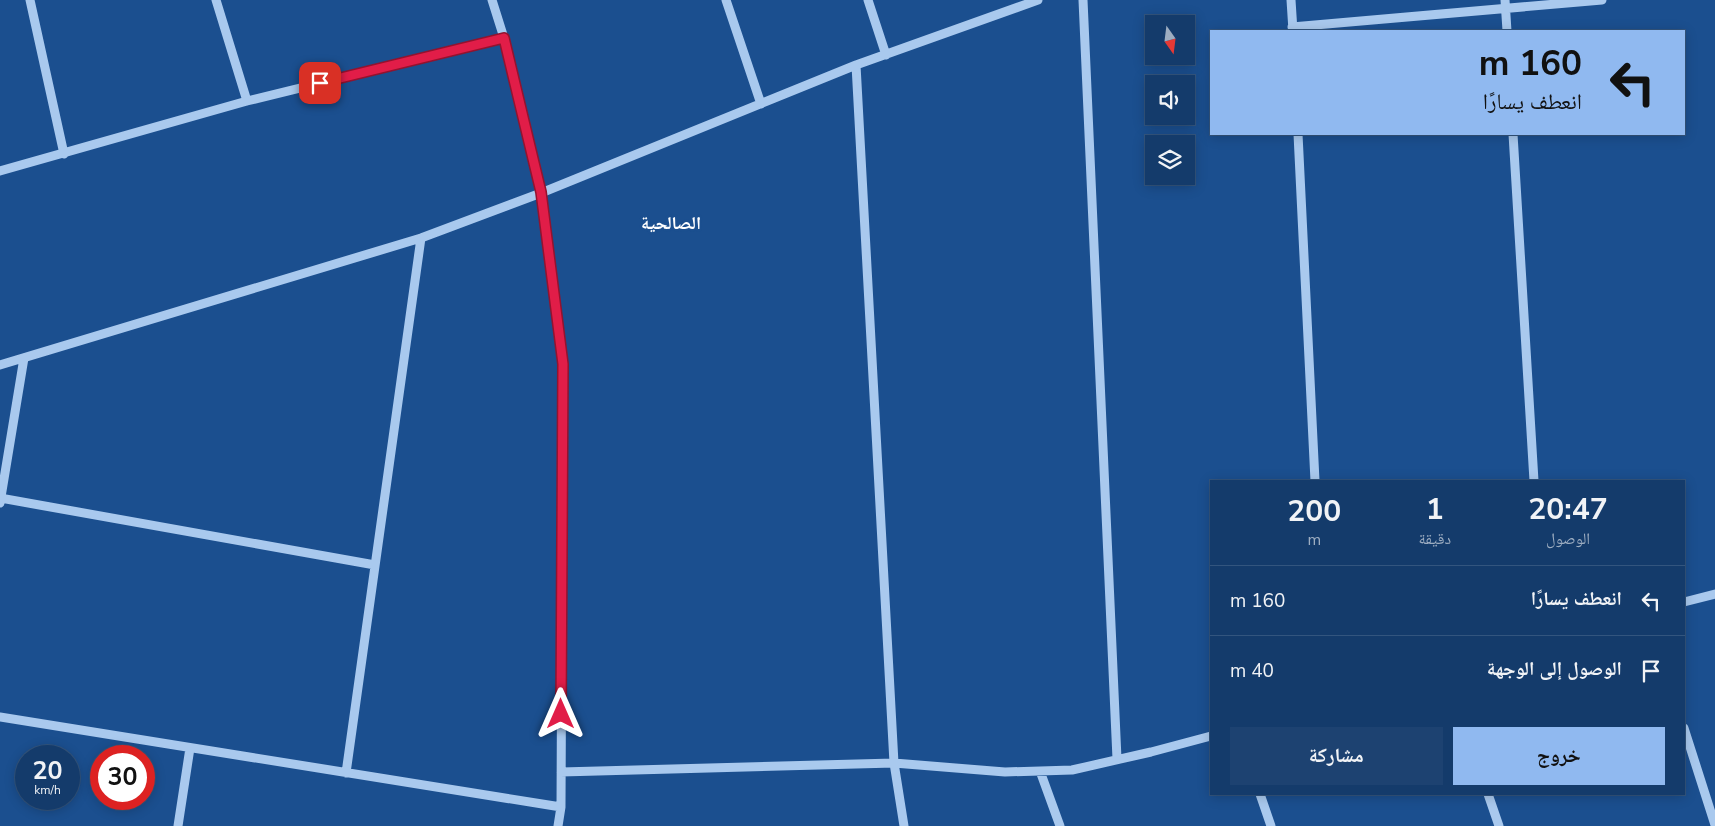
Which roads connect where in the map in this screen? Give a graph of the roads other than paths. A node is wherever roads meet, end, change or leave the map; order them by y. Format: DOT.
graph roads {
  1 [pos="30,0"];
  2 [pos="216,0"];
  3 [pos="492,0"];
  4 [pos="726,0"];
  5 [pos="868,0"];
  6 [pos="1038,0"];
  7 [pos="1083,0"];
  8 [pos="1291,0"];
  9 [pos="1602,0"];
  10 [pos="1505,4"];
  11 [pos="1292,29"];
  12 [pos="1507,30"];
  13 [pos="504,38"];
  14 [pos="886,55"];
  15 [pos="856,65"];
  16 [pos="247,101"];
  17 [pos="761,104"];
  18 [pos="1298,135"];
  19 [pos="1513,135"];
  20 [pos="64,154"];
  21 [pos="0,171"];
  22 [pos="541,192"];
  23 [pos="421,238"];
  24 [pos="24,358"];
  25 [pos="0,365"];
  26 [pos="1315,480"];
  27 [pos="1534,480"];
  28 [pos="0,500"];
  29 [pos="375,565"];
  30 [pos="1715,594"];
  31 [pos="1685,602"];
  32 [pos="0,717"];
  33 [pos="1685,731"];
  34 [pos="1210,736"];
  35 [pos="190,748"];
  36 [pos="1117,759"];
  37 [pos="894,763"];
  38 [pos="1040,771"];
  39 [pos="561,772"];
  40 [pos="346,773"];
  41 [pos="1260,795"];
  42 [pos="1488,795"];
  43 [pos="561,807"];
  44 [pos="1715,825"];
  45 [pos="178,826"];
  46 [pos="558,826"];
  47 [pos="904,826"];
  48 [pos="1060,826"];
  49 [pos="1271,826"];
  50 [pos="1499,826"];
  1 -- 20 [label="street"];
  2 -- 16 [label="street"];
  3 -- 13 [label="street"];
  4 -- 17 [label="street"];
  5 -- 14 [label="street"];
  6 -- 14 [label="street"];
  7 -- 36 [label="street"];
  8 -- 11 [label="street"];
  9 -- 10 [label="street"];
  10 -- 11 [label="street"];
  10 -- 12 [label="street"];
  13 -- 16 [label="street"];
  13 -- 22 [label="street"];
  14 -- 15 [label="street"];
  15 -- 17 [label="street"];
  15 -- 37 [label="street"];
  16 -- 20 [label="street"];
  17 -- 22 [label="street"];
  18 -- 26 [label="street"];
  19 -- 27 [label="street"];
  20 -- 21 [label="street"];
  22 -- 23 [label="street"];
  22 -- 39 [label="street"];
  23 -- 24 [label="street"];
  23 -- 29 [label="street"];
  24 -- 25 [label="street"];
  24 -- 28 [label="street"];
  28 -- 29 [label="street"];
  29 -- 40 [label="street"];
  30 -- 31 [label="street"];
  32 -- 35 [label="street"];
  33 -- 44 [label="street"];
  34 -- 36 [label="street"];
  35 -- 40 [label="street"];
  35 -- 45 [label="street"];
  36 -- 38 [label="street"];
  37 -- 38 [label="street"];
  37 -- 39 [label="street"];
  37 -- 47 [label="street"];
  38 -- 48 [label="street"];
  39 -- 43 [label="street"];
  40 -- 43 [label="street"];
  41 -- 49 [label="street"];
  42 -- 50 [label="street"];
  43 -- 46 [label="street"];
}
